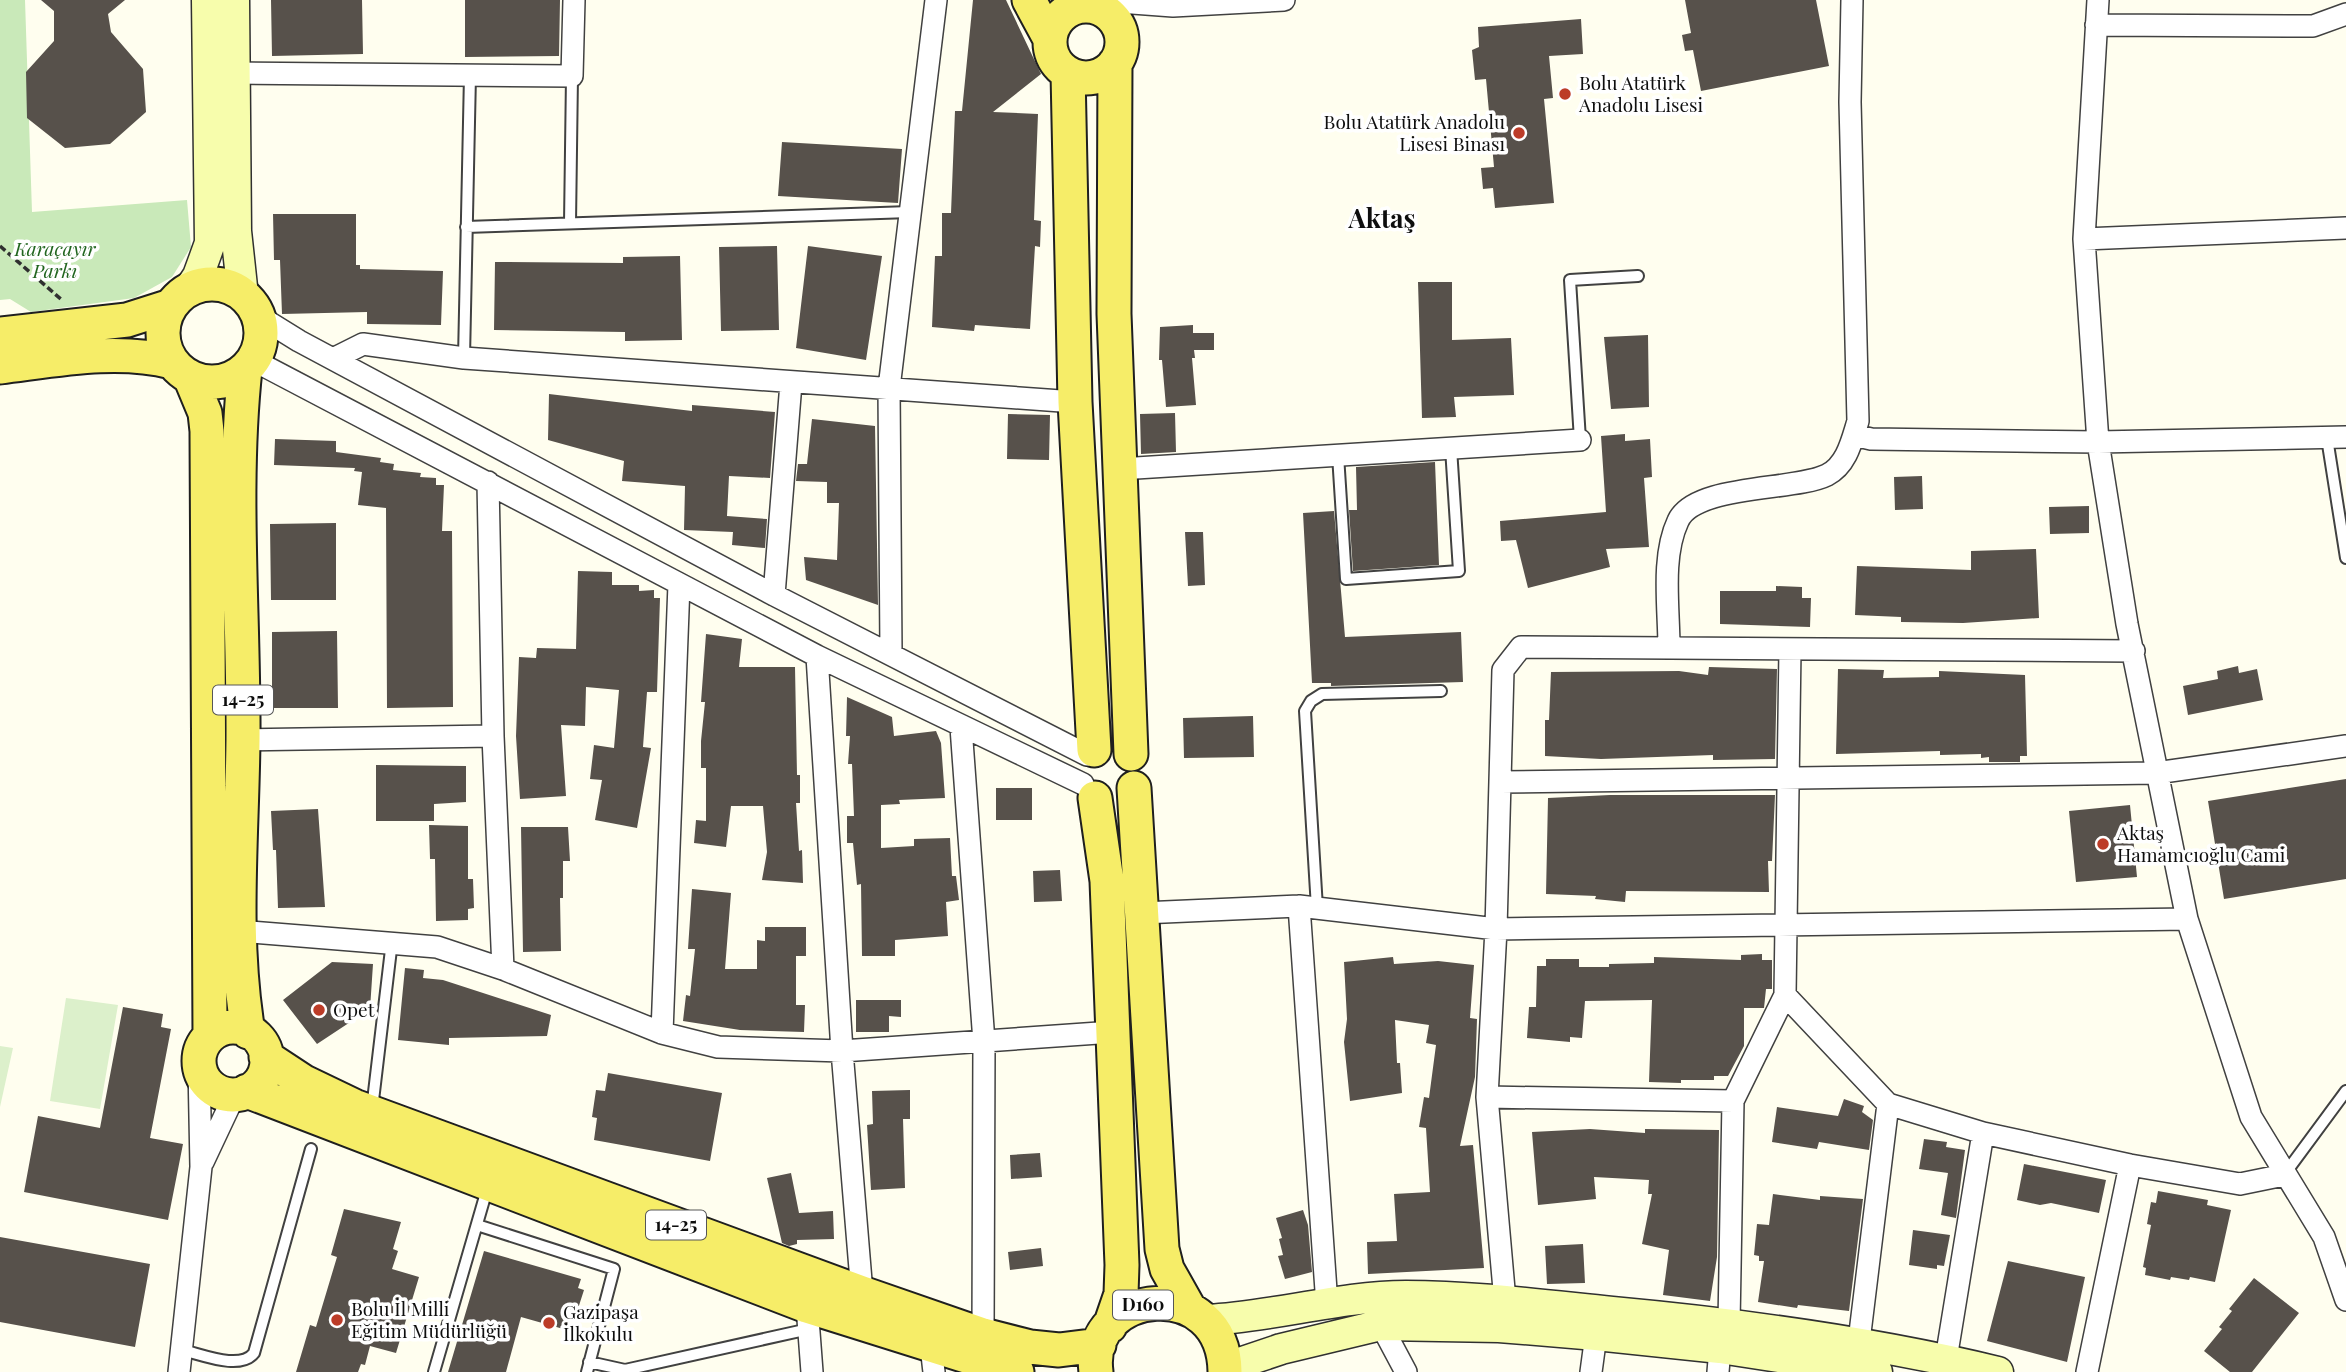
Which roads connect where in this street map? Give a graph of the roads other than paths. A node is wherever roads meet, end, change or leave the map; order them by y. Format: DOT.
graph roads {
  1 [pos="207,0"];
  2 [pos="234,0"];
  3 [pos="574,0"];
  4 [pos="936,0"];
  5 [pos="1029,0"];
  6 [pos="1284,0"];
  7 [pos="1852,0"];
  8 [pos="2098,0"];
  9 [pos="1089,11"];
  10 [pos="2346,14"];
  11 [pos="2096,25"];
  12 [pos="1115,64"];
  13 [pos="235,74"];
  14 [pos="1068,74"];
  15 [pos="470,75"];
  16 [pos="572,76"];
  17 [pos="910,212"];
  18 [pos="570,223"];
  19 [pos="467,227"];
  20 [pos="2346,228"];
  21 [pos="2084,239"];
  22 [pos="1638,275"];
  23 [pos="179,298"];
  24 [pos="250,305"];
  25 [pos="0,334"];
  26 [pos="464,358"];
  27 [pos="333,359"];
  28 [pos="249,364"];
  29 [pos="0,367"];
  30 [pos="181,369"];
  31 [pos="791,383"];
  32 [pos="889,388"];
  33 [pos="1075,402"];
  34 [pos="1854,435"];
  35 [pos="2336,437"];
  36 [pos="1580,440"];
  37 [pos="2098,442"];
  38 [pos="1451,448"];
  39 [pos="1338,455"];
  40 [pos="1120,469"];
  41 [pos="488,482"];
  42 [pos="2346,558"];
  43 [pos="679,584"];
  44 [pos="774,595"];
  45 [pos="1669,648"];
  46 [pos="1790,649"];
  47 [pos="2134,651"];
  48 [pos="891,653"];
  49 [pos="817,656"];
  50 [pos="1441,691"];
  51 [pos="961,727"];
  52 [pos="493,736"];
  53 [pos="243,740"];
  54 [pos="2346,746"];
  55 [pos="1131,754"];
  56 [pos="1089,772"];
  57 [pos="2156,773"];
  58 [pos="1787,780"];
  59 [pos="1500,782"];
  60 [pos="1134,788"];
  61 [pos="1308,907"];
  62 [pos="1142,913"];
  63 [pos="2187,919"];
  64 [pos="1784,926"];
  65 [pos="1496,929"];
  66 [pos="239,931"];
  67 [pos="392,941"];
  68 [pos="503,969"];
  69 [pos="1784,995"];
  70 [pos="1113,1032"];
  71 [pos="662,1033"];
  72 [pos="210,1036"];
  73 [pos="984,1042"];
  74 [pos="257,1044"];
  75 [pos="842,1051"];
  76 [pos="199,1067"];
  77 [pos="2346,1091"];
  78 [pos="241,1093"];
  79 [pos="1487,1097"];
  80 [pos="1733,1101"];
  81 [pos="1888,1104"];
  82 [pos="371,1113"];
  83 [pos="1983,1133"];
  84 [pos="311,1149"];
  85 [pos="2130,1165"];
  86 [pos="201,1167"];
  87 [pos="2284,1175"];
  88 [pos="489,1184"];
  89 [pos="477,1225"];
  90 [pos="862,1293"];
  91 [pos="2346,1300"];
  92 [pos="1505,1301"];
  93 [pos="1327,1305"];
  94 [pos="1197,1314"];
  95 [pos="808,1317"];
  96 [pos="1381,1325"];
  97 [pos="983,1335"];
  98 [pos="1596,1335"];
  99 [pos="1102,1348"];
  100 [pos="1722,1348"];
  101 [pos="182,1350"];
  102 [pos="932,1359"];
  103 [pos="1946,1359"];
  104 [pos="1858,1363"];
  105 [pos="588,1367"];
  106 [pos="1225,1370"];
  107 [pos="179,1372"];
  108 [pos="434,1372"];
  109 [pos="812,1372"];
  110 [pos="1017,1372"];
  111 [pos="1406,1372"];
  112 [pos="1591,1372"];
  113 [pos="1998,1372"];
  114 [pos="2087,1372"];
  1 -- 23 [label="main road"];
  2 -- 13 [label="main road"];
  3 -- 16 [label="street"];
  4 -- 17 [label="street"];
  5 -- 9 [label="main road"];
  6 -- 9 [label="street"];
  7 -- 34 [label="street"];
  8 -- 11 [label="street"];
  9 -- 12 [label="main road"];
  9 -- 14 [label="main road"];
  10 -- 11 [label="street"];
  11 -- 21 [label="street"];
  12 -- 14 [label="main road"];
  12 -- 40 [label="main road"];
  13 -- 15 [label="street"];
  13 -- 24 [label="main road"];
  14 -- 33 [label="main road"];
  15 -- 16 [label="street"];
  15 -- 19 [label="lane"];
  16 -- 18 [label="lane"];
  17 -- 18 [label="lane"];
  17 -- 32 [label="street"];
  18 -- 19 [label="lane"];
  19 -- 26 [label="lane"];
  20 -- 21 [label="street"];
  21 -- 37 [label="street"];
  22 -- 36 [label="lane"];
  23 -- 24 [label="main road"];
  23 -- 25 [label="main road"];
  23 -- 30 [label="main road, 14-25"];
  24 -- 27 [label="street"];
  24 -- 28 [label="main road, 14-25"];
  26 -- 27 [label="street"];
  26 -- 31 [label="street"];
  27 -- 44 [label="street"];
  28 -- 30 [label="main road"];
  28 -- 41 [label="street"];
  28 -- 53 [label="main road, 14-25"];
  29 -- 30 [label="main road"];
  30 -- 72 [label="main road, 14-25"];
  31 -- 32 [label="street"];
  31 -- 44 [label="street"];
  32 -- 33 [label="street"];
  32 -- 48 [label="street"];
  33 -- 56 [label="main road"];
  34 -- 37 [label="street"];
  34 -- 45 [label="street"];
  35 -- 37 [label="street"];
  35 -- 42 [label="lane"];
  36 -- 38 [label="street"];
  37 -- 47 [label="street"];
  38 -- 39 [label="street"];
  38 -- 39 [label="lane"];
  39 -- 40 [label="street"];
  40 -- 55 [label="main road"];
  41 -- 43 [label="street"];
  41 -- 52 [label="street"];
  43 -- 49 [label="street"];
  43 -- 71 [label="street"];
  44 -- 48 [label="street"];
  45 -- 46 [label="street"];
  45 -- 59 [label="street"];
  46 -- 47 [label="street"];
  46 -- 58 [label="street"];
  47 -- 57 [label="street"];
  48 -- 56 [label="street"];
  49 -- 51 [label="street"];
  49 -- 75 [label="street"];
  50 -- 61 [label="lane"];
  51 -- 56 [label="street"];
  51 -- 73 [label="street"];
  52 -- 53 [label="street"];
  52 -- 68 [label="street"];
  53 -- 66 [label="main road, 14-25"];
  54 -- 57 [label="street"];
  55 -- 56 [label="main road"];
  55 -- 60 [label="main road"];
  56 -- 60 [label="main road"];
  56 -- 70 [label="main road"];
  57 -- 58 [label="street"];
  57 -- 63 [label="street"];
  58 -- 59 [label="street"];
  58 -- 64 [label="street"];
  59 -- 65 [label="street"];
  60 -- 62 [label="main road"];
  61 -- 62 [label="street"];
  61 -- 65 [label="street"];
  61 -- 93 [label="street"];
  62 -- 94 [label="main road"];
  63 -- 64 [label="street"];
  63 -- 87 [label="street"];
  64 -- 65 [label="street"];
  64 -- 69 [label="street"];
  65 -- 79 [label="street"];
  66 -- 67 [label="street"];
  66 -- 74 [label="main road, 14-25"];
  67 -- 68 [label="street"];
  67 -- 82 [label="lane"];
  68 -- 71 [label="street"];
  69 -- 80 [label="street"];
  69 -- 81 [label="street"];
  70 -- 73 [label="street"];
  70 -- 99 [label="main road"];
  71 -- 75 [label="street"];
  72 -- 74 [label="main road"];
  72 -- 76 [label="main road, 14-25"];
  73 -- 75 [label="street"];
  73 -- 97 [label="street"];
  74 -- 78 [label="main road"];
  74 -- 82 [label="main road, 14-25"];
  75 -- 90 [label="street"];
  76 -- 78 [label="main road, 14-25"];
  76 -- 86 [label="street"];
  77 -- 87 [label="lane"];
  78 -- 86 [label="street"];
  78 -- 88 [label="main road, 14-25"];
  79 -- 80 [label="street"];
  79 -- 92 [label="street"];
  80 -- 100 [label="street"];
  81 -- 83 [label="street"];
  81 -- 104 [label="street"];
  82 -- 90 [label="main road, 14-25"];
  83 -- 85 [label="street"];
  83 -- 103 [label="street"];
  84 -- 101 [label="lane"];
  85 -- 87 [label="street"];
  85 -- 114 [label="street"];
  86 -- 101 [label="street"];
  87 -- 91 [label="street"];
  88 -- 89 [label="lane"];
  88 -- 95 [label="main road, 14-25"];
  89 -- 105 [label="lane"];
  89 -- 108 [label="lane"];
  90 -- 97 [label="main road, 14-25"];
  92 -- 93 [label="main road"];
  92 -- 100 [label="main road"];
  93 -- 94 [label="main road"];
  94 -- 99 [label="main road, D160"];
  94 -- 106 [label="main road"];
  95 -- 102 [label="main road, 14-25"];
  95 -- 105 [label="lane"];
  95 -- 109 [label="street"];
  96 -- 98 [label="main road"];
  96 -- 106 [label="main road"];
  96 -- 111 [label="street"];
  97 -- 99 [label="main road, 14-25"];
  98 -- 100 [label="main road"];
  98 -- 112 [label="street"];
  100 -- 104 [label="main road"];
  101 -- 107 [label="street"];
  102 -- 110 [label="main road, 14-25"];
  103 -- 104 [label="main road"];
  103 -- 113 [label="main road"];
}
